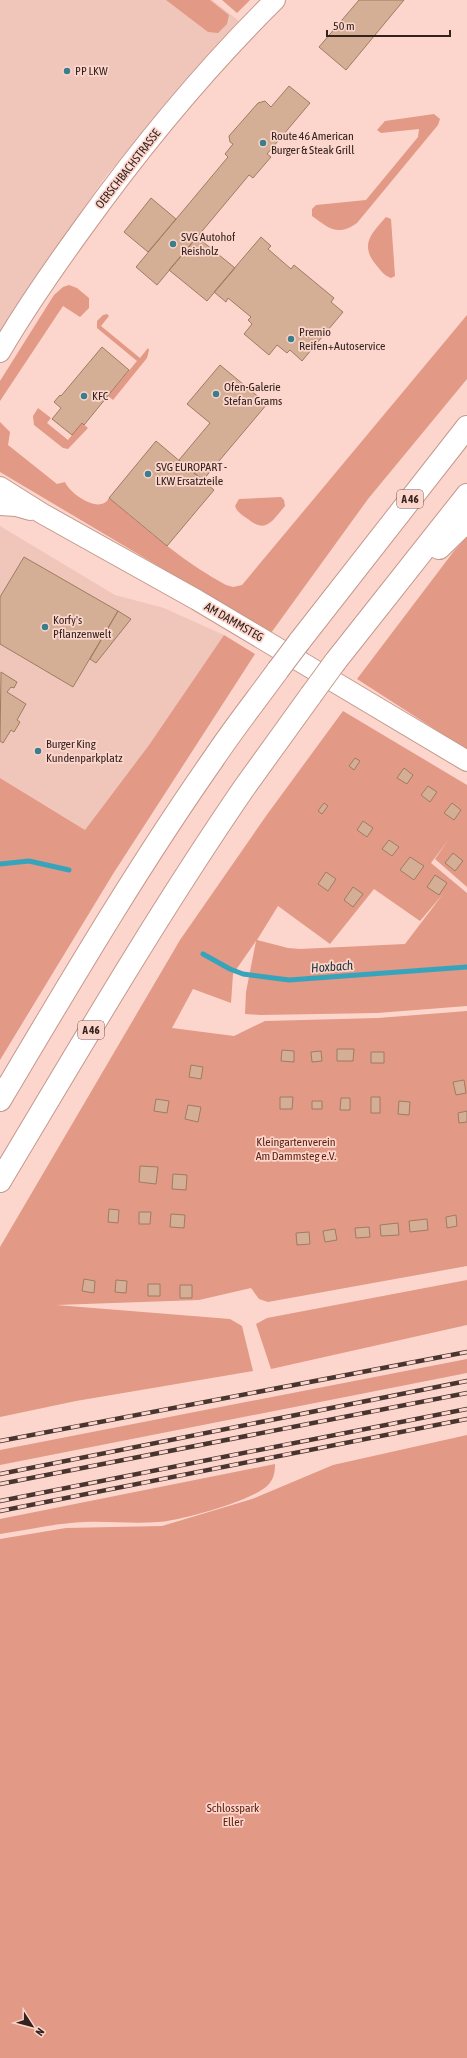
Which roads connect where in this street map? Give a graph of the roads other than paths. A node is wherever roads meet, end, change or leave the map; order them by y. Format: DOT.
graph roads {
  1 [pos="275,0"];
  2 [pos="0,352"];
  3 [pos="467,427"];
  4 [pos="0,487"];
  5 [pos="467,495"];
  6 [pos="0,505"];
  7 [pos="43,514"];
  8 [pos="467,521"];
  9 [pos="401,577"];
  10 [pos="467,761"];
  11 [pos="0,1100"];
  12 [pos="0,1180"];
  1 -- 2 [label="main road, OERSCHBACHSTRASSE"];
  3 -- 11 [label="highway, A 46, bridge"];
  4 -- 7 [label="main road, AM DAMMSTEG"];
  5 -- 9 [label="highway, A 46"];
  6 -- 7 [label="main road"];
  7 -- 10 [label="main road, AM DAMMSTEG"];
  8 -- 9 [label="highway"];
  9 -- 12 [label="highway, A 46, bridge"];
}
